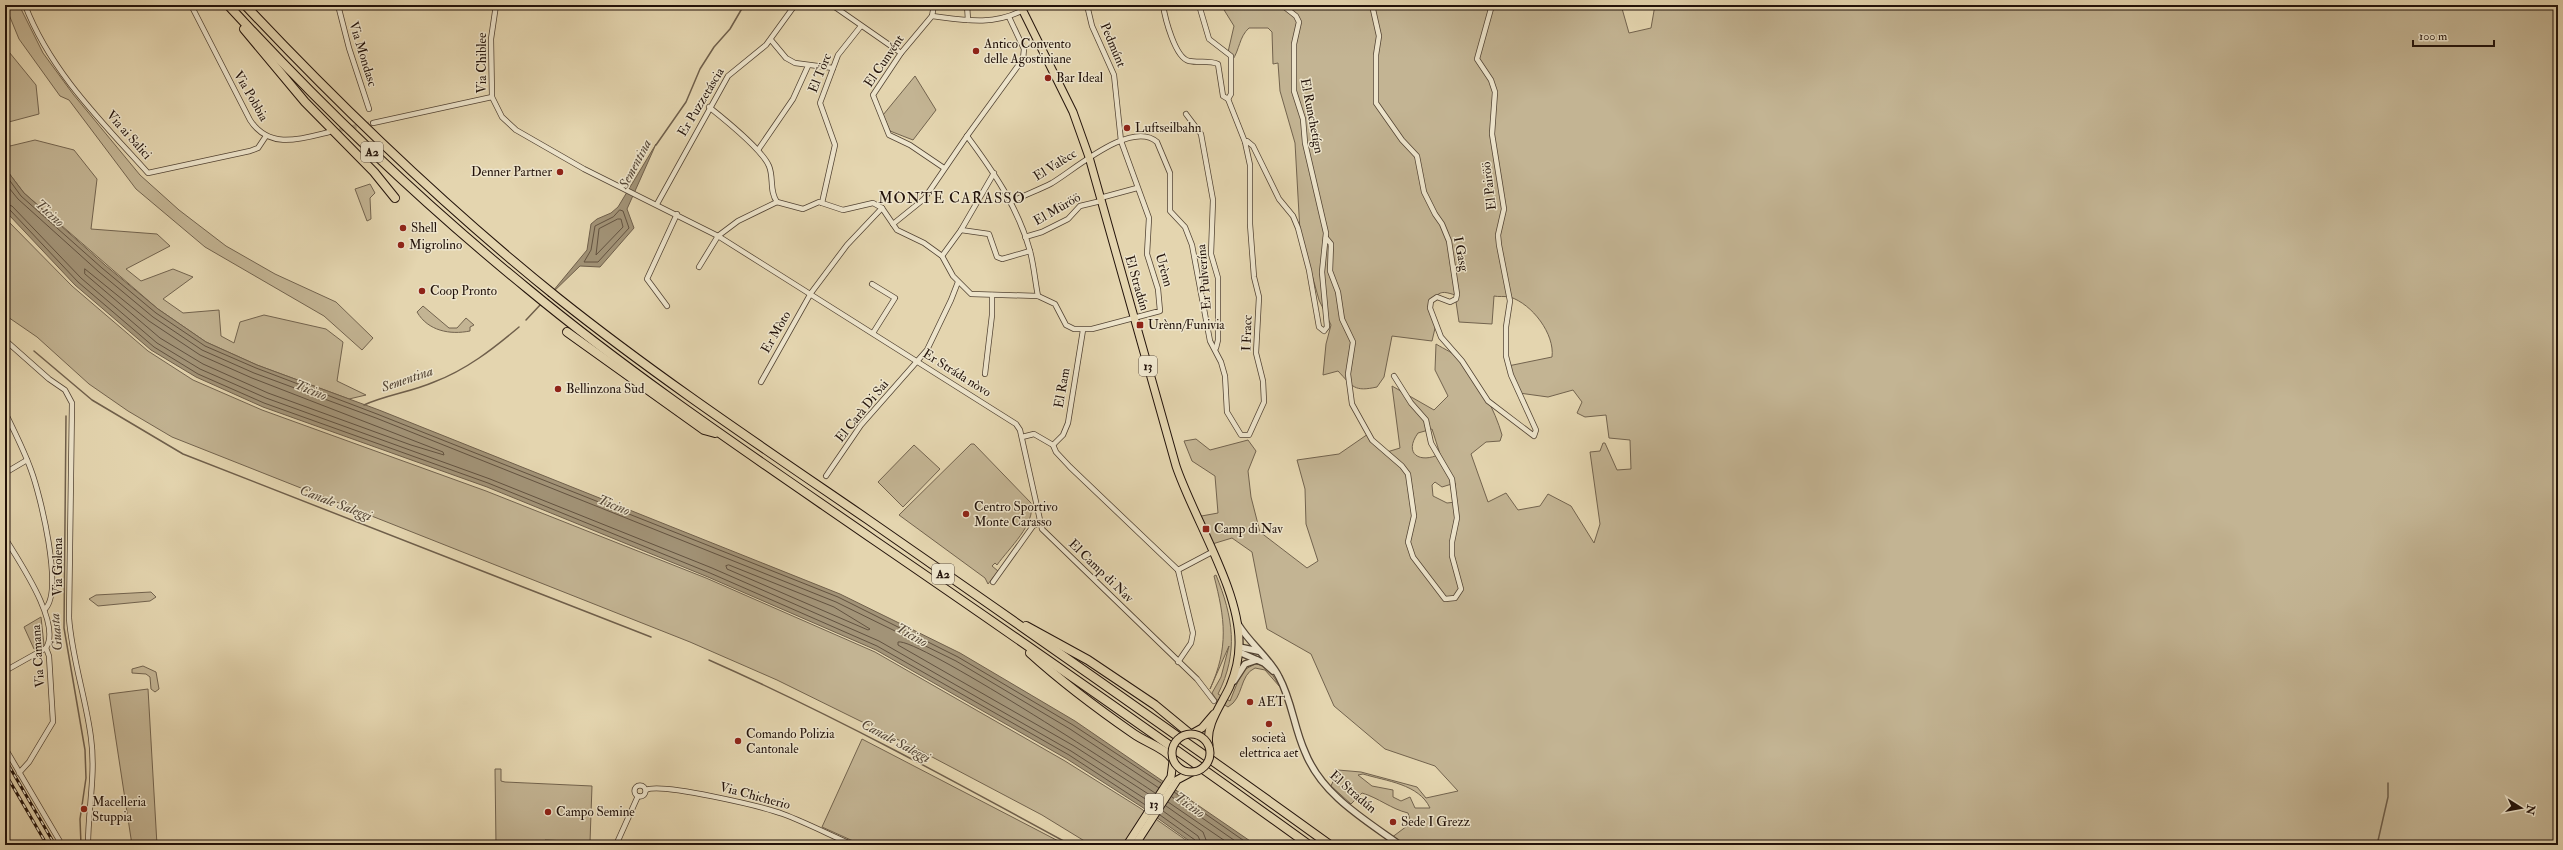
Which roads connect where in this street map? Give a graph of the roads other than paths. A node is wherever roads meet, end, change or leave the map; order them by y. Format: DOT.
graph roads {
  1 [pos="25,5"];
  2 [pos="191,5"];
  3 [pos="224,5"];
  4 [pos="228,5"];
  5 [pos="245,5"];
  6 [pos="338,5"];
  7 [pos="496,5"];
  8 [pos="795,5"];
  9 [pos="832,5"];
  10 [pos="934,5"];
  11 [pos="967,5"];
  12 [pos="1088,5"];
  13 [pos="1163,5"];
  14 [pos="1199,5"];
  15 [pos="1282,5"];
  16 [pos="1372,5"];
  17 [pos="1492,5"];
  18 [pos="1021,6"];
  19 [pos="932,16"];
  20 [pos="1009,17"];
  21 [pos="968,20"];
  22 [pos="862,26"];
  23 [pos="771,40"];
  24 [pos="901,53"];
  25 [pos="808,66"];
  26 [pos="833,68"];
  27 [pos="492,97"];
  28 [pos="1228,99"];
  29 [pos="709,107"];
  30 [pos="369,110"];
  31 [pos="1186,114"];
  32 [pos="373,123"];
  33 [pos="329,132"];
  34 [pos="266,136"];
  35 [pos="967,136"];
  36 [pos="1121,141"];
  37 [pos="1245,142"];
  38 [pos="758,150"];
  39 [pos="1089,157"];
  40 [pos="944,168"];
  41 [pos="994,173"];
  42 [pos="1138,188"];
  43 [pos="628,190"];
  44 [pos="395,198"];
  45 [pos="1101,200"];
  46 [pos="777,202"];
  47 [pos="1011,202"];
  48 [pos="822,203"];
  49 [pos="657,204"];
  50 [pos="882,208"];
  51 [pos="676,214"];
  52 [pos="893,224"];
  53 [pos="961,230"];
  54 [pos="718,236"];
  55 [pos="1025,237"];
  56 [pos="1326,238"];
  57 [pos="1030,251"];
  58 [pos="942,256"];
  59 [pos="699,266"];
  60 [pos="958,282"];
  61 [pos="872,284"];
  62 [pos="811,293"];
  63 [pos="992,295"];
  64 [pos="1038,296"];
  65 [pos="667,306"];
  66 [pos="1134,319"];
  67 [pos="1083,330"];
  68 [pos="567,332"];
  69 [pos="874,333"];
  70 [pos="5,340"];
  71 [pos="1216,348"];
  72 [pos="917,362"];
  73 [pos="985,374"];
  74 [pos="1394,376"];
  75 [pos="761,382"];
  76 [pos="5,412"];
  77 [pos="721,434"];
  78 [pos="1535,435"];
  79 [pos="1022,437"];
  80 [pos="1053,445"];
  81 [pos="27,460"];
  82 [pos="5,473"];
  83 [pos="826,476"];
  84 [pos="1039,523"];
  85 [pos="5,538"];
  86 [pos="1212,552"];
  87 [pos="1178,570"];
  88 [pos="993,582"];
  89 [pos="990,606"];
  90 [pos="46,609"];
  91 [pos="1238,624"];
  92 [pos="1006,631"];
  93 [pos="46,648"];
  94 [pos="1239,650"];
  95 [pos="1263,655"];
  96 [pos="1258,660"];
  97 [pos="1178,662"];
  98 [pos="5,671"];
  99 [pos="1280,679"];
  100 [pos="1225,695"];
  101 [pos="1214,701"];
  102 [pos="1217,711"];
  103 [pos="1191,733"];
  104 [pos="1209,745"];
  105 [pos="5,748"];
  106 [pos="1173,760"];
  107 [pos="1192,772"];
  108 [pos="19,773"];
  109 [pos="646,790"];
  110 [pos="638,796"];
  111 [pos="62,845"];
  112 [pos="88,845"];
  113 [pos="616,845"];
  114 [pos="853,845"];
  115 [pos="1128,845"];
  116 [pos="1135,845"];
  117 [pos="1309,845"];
  118 [pos="1330,845"];
  119 [pos="1400,845"];
  1 -- 34 [label="street, Via ai Salici"];
  2 -- 34 [label="street, Via Pobbia"];
  3 -- 44 [label="highway, A2"];
  4 -- 77 [label="highway, A2"];
  5 -- 89 [label="highway, A2"];
  6 -- 30 [label="street, Via Mondasc"];
  7 -- 27 [label="street, Via Chiblee"];
  8 -- 23 [label="street, Er Puzzetáscia"];
  9 -- 22 [label="street"];
  10 -- 19 [label="street"];
  11 -- 21 [label="street"];
  12 -- 36 [label="street, Pedmúnt"];
  13 -- 28 [label="street"];
  14 -- 28 [label="street"];
  15 -- 56 [label="street, El Runchetígn"];
  16 -- 78 [label="street, I Gasg"];
  17 -- 78 [label="street, El Pairöö"];
  18 -- 20 [label="street"];
  18 -- 39 [label="main road, El Stradún / 13"];
  19 -- 21 [label="street"];
  19 -- 24 [label="street, El Cunvént"];
  20 -- 21 [label="street"];
  20 -- 35 [label="street"];
  22 -- 24 [label="street"];
  22 -- 26 [label="street, El Törc"];
  23 -- 25 [label="street"];
  23 -- 29 [label="street, Er Puzzetáscia"];
  24 -- 40 [label="street, El Cunvént"];
  25 -- 26 [label="street"];
  25 -- 38 [label="street"];
  26 -- 48 [label="street, El Törc"];
  27 -- 32 [label="street"];
  27 -- 43 [label="street, Via Chiblee"];
  28 -- 37 [label="street"];
  29 -- 38 [label="street"];
  29 -- 49 [label="street, Er Puzzetáscia"];
  31 -- 71 [label="street, Er Pulverína"];
  33 -- 34 [label="street, Via Pobbia"];
  35 -- 40 [label="street"];
  35 -- 41 [label="street"];
  36 -- 39 [label="street, I Fracc"];
  36 -- 42 [label="street, Urènn"];
  36 -- 71 [label="street, I Fracc"];
  37 -- 56 [label="street"];
  37 -- 71 [label="street, I Fracc"];
  38 -- 46 [label="street"];
  39 -- 45 [label="main road, El Stradún / 13"];
  39 -- 47 [label="street, El Valècc"];
  40 -- 52 [label="street"];
  41 -- 47 [label="street"];
  41 -- 53 [label="street"];
  42 -- 45 [label="street, El Müröö"];
  42 -- 66 [label="street, Urènn"];
  43 -- 49 [label="street, Er Stráda nòvo"];
  45 -- 55 [label="street, El Müröö"];
  45 -- 66 [label="main road, El Stradún / 13"];
  46 -- 48 [label="street"];
  46 -- 54 [label="street"];
  47 -- 55 [label="street"];
  48 -- 50 [label="street"];
  49 -- 51 [label="street, Er Stráda nòvo"];
  50 -- 52 [label="street"];
  50 -- 62 [label="street, Er Mòto"];
  51 -- 54 [label="street, Er Stráda nòvo"];
  51 -- 65 [label="street"];
  52 -- 58 [label="street"];
  53 -- 57 [label="street"];
  53 -- 58 [label="street"];
  54 -- 59 [label="street"];
  54 -- 62 [label="street, Er Stráda nòvo"];
  55 -- 57 [label="street"];
  56 -- 74 [label="street"];
  57 -- 64 [label="street"];
  58 -- 60 [label="street"];
  60 -- 63 [label="street"];
  60 -- 72 [label="street, El Carà Di Sai"];
  61 -- 69 [label="street"];
  62 -- 69 [label="street, Er Stráda nòvo"];
  62 -- 75 [label="street, Er Mòto"];
  63 -- 64 [label="street"];
  63 -- 73 [label="street"];
  64 -- 67 [label="street"];
  66 -- 67 [label="street, Urènn"];
  66 -- 86 [label="main road, El Stradún / 13"];
  67 -- 80 [label="street, El Ram"];
  68 -- 77 [label="highway, A2"];
  69 -- 72 [label="street, Er Stráda nòvo"];
  70 -- 112 [label="street, Via Golena"];
  72 -- 79 [label="street, Er Stráda nòvo"];
  72 -- 83 [label="street, El Carà Di Sai"];
  76 -- 81 [label="street, Via Camana"];
  77 -- 92 [label="highway, A2"];
  79 -- 80 [label="street"];
  79 -- 84 [label="street, El Camp di Nav"];
  80 -- 87 [label="street"];
  81 -- 82 [label="street"];
  81 -- 90 [label="street, Via Camana"];
  84 -- 88 [label="street"];
  84 -- 97 [label="street, El Camp di Nav"];
  85 -- 90 [label="street"];
  86 -- 87 [label="street"];
  86 -- 91 [label="main road, El Stradún / 13"];
  87 -- 97 [label="street"];
  89 -- 103 [label="highway"];
  89 -- 118 [label="highway, A2"];
  90 -- 93 [label="street, Via Camana"];
  91 -- 94 [label="main road, 13"];
  91 -- 95 [label="street"];
  92 -- 106 [label="highway"];
  92 -- 117 [label="highway, A2"];
  93 -- 98 [label="street"];
  93 -- 108 [label="street, Via Camana"];
  94 -- 95 [label="street"];
  94 -- 96 [label="street"];
  94 -- 100 [label="main road, 13"];
  95 -- 99 [label="street"];
  96 -- 99 [label="street"];
  96 -- 100 [label="street"];
  97 -- 101 [label="street, El Camp di Nav"];
  99 -- 119 [label="street, El Stradún"];
  100 -- 102 [label="main road, 13"];
  102 -- 103 [label="main road, 13"];
  102 -- 104 [label="main road, 13"];
  103 -- 104 [label="main road, bridge"];
  103 -- 106 [label="main road, bridge"];
  104 -- 107 [label="main road, bridge"];
  105 -- 108 [label="street"];
  106 -- 107 [label="main road, bridge"];
  106 -- 115 [label="main road, 13"];
  107 -- 116 [label="main road, 13"];
  108 -- 111 [label="street"];
  109 -- 110 [label="street"];
  109 -- 110 [label="street"];
  109 -- 114 [label="street, Via Chicherio"];
  110 -- 113 [label="street"];
}
